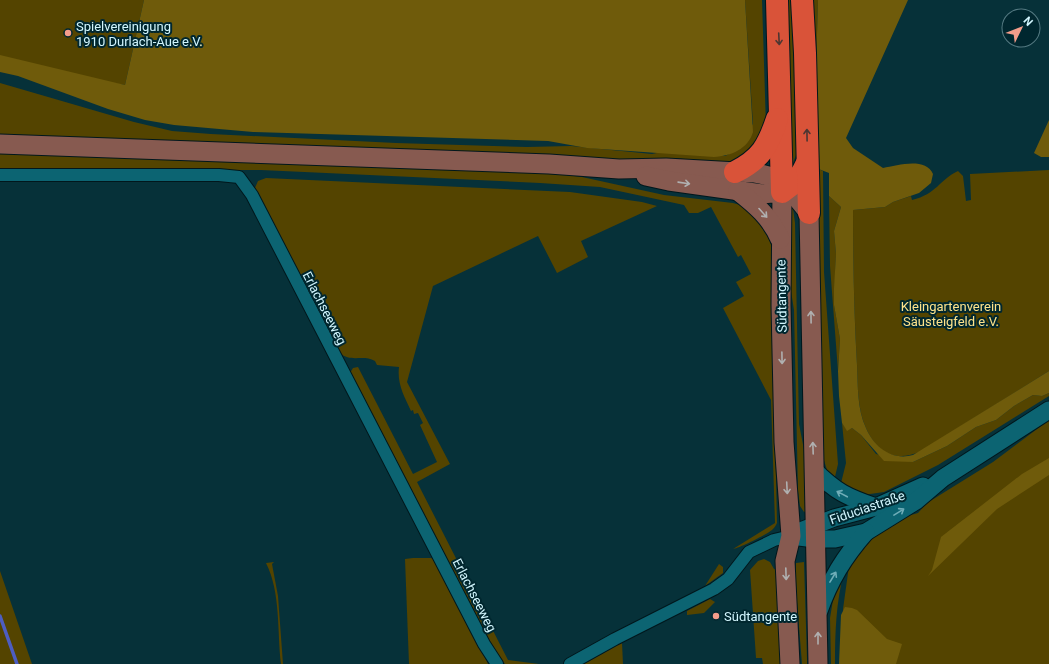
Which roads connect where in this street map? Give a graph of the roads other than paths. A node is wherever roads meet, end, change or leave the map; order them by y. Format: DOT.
graph roads {
  1 [pos="777,0"];
  2 [pos="802,0"];
  3 [pos="780,110"];
  4 [pos="0,144"];
  5 [pos="807,163"];
  6 [pos="0,175"];
  7 [pos="737,181"];
  8 [pos="784,187"];
  9 [pos="809,213"];
  10 [pos="781,241"];
  11 [pos="1049,410"];
  12 [pos="814,470"];
  13 [pos="943,478"];
  14 [pos="876,506"];
  15 [pos="815,532"];
  16 [pos="866,532"];
  17 [pos="791,536"];
  18 [pos="818,613"];
  19 [pos="497,664"];
  20 [pos="570,664"];
  21 [pos="790,664"];
  22 [pos="818,664"];
  1 -- 3 [label="highway, Südtangente, one-way"];
  5 -- 2 [label="highway, one-way"];
  3 -- 7 [label="highway"];
  3 -- 8 [label="highway, Südtangente"];
  4 -- 7 [label="main road"];
  5 -- 8 [label="highway"];
  5 -- 9 [label="highway"];
  6 -- 19 [label="street, Erlachseeweg"];
  7 -- 8 [label="main road"];
  7 -- 10 [label="main road, one-way"];
  8 -- 9 [label="main road"];
  8 -- 10 [label="main road, Südtangente"];
  12 -- 9 [label="main road, one-way"];
  10 -- 17 [label="main road, Südtangente, one-way"];
  11 -- 13 [label="main road, Fiduciastraße"];
  14 -- 12 [label="main road, one-way"];
  12 -- 15 [label="main road"];
  13 -- 14 [label="main road, Fiduciastraße"];
  16 -- 13 [label="main road, Fiduciastraße, one-way"];
  14 -- 15 [label="main road, Fiduciastraße"];
  15 -- 16 [label="main road, Fiduciastraße"];
  15 -- 17 [label="main road, Fiduciastraße"];
  15 -- 18 [label="main road"];
  18 -- 16 [label="main road, one-way"];
  17 -- 20 [label="street"];
  17 -- 21 [label="main road, Südtangente, one-way"];
  22 -- 18 [label="main road, one-way"];
}
